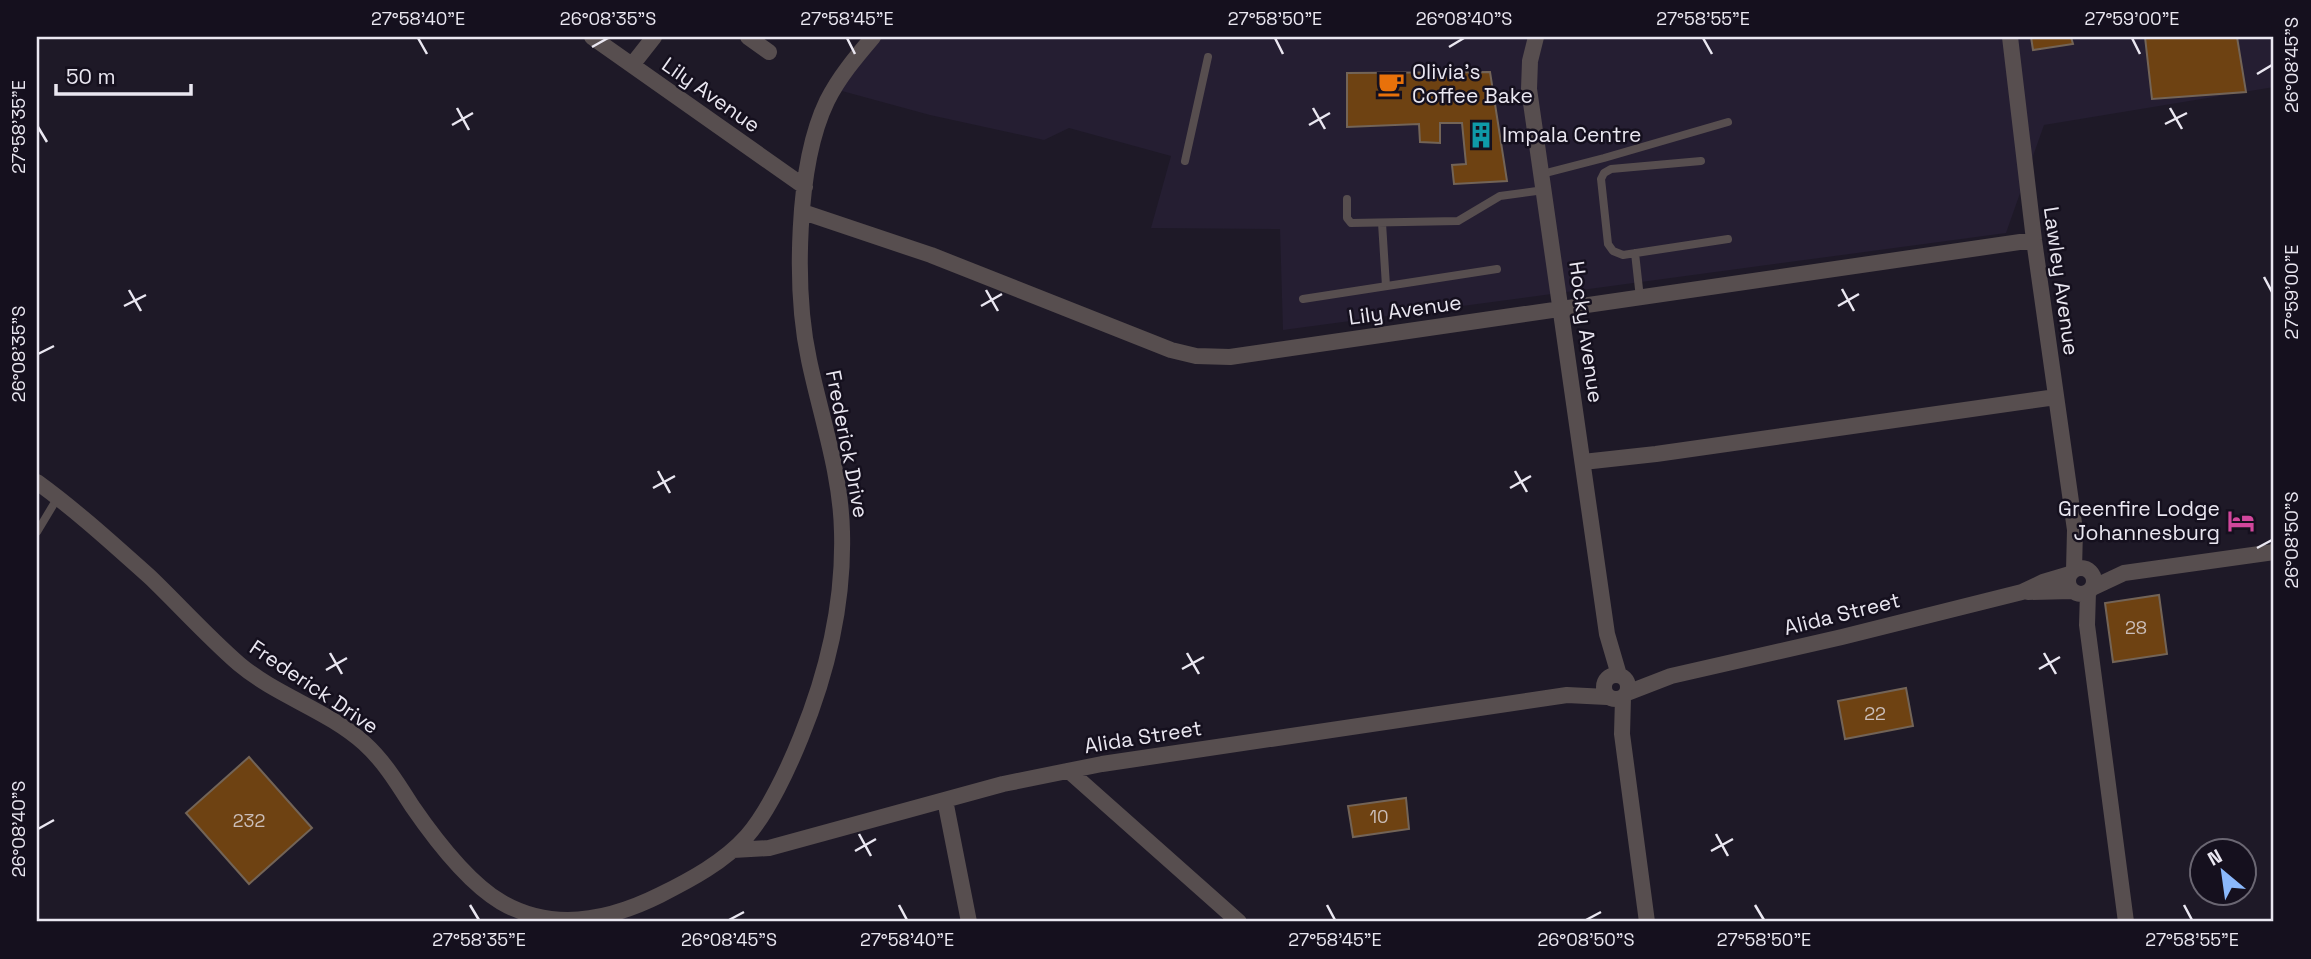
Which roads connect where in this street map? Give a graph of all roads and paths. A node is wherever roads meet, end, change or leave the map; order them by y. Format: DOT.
graph roads {
  1 [pos="592,37"];
  2 [pos="654,37"];
  3 [pos="748,37"];
  4 [pos="873,37"];
  5 [pos="1536,37"];
  6 [pos="2010,37"];
  7 [pos="769,52"];
  8 [pos="1208,57"];
  9 [pos="632,65"];
  10 [pos="1728,122"];
  11 [pos="1185,161"];
  12 [pos="1701,161"];
  13 [pos="1543,182"];
  14 [pos="805,187"];
  15 [pos="1347,199"];
  16 [pos="803,212"];
  17 [pos="1382,223"];
  18 [pos="1728,239"];
  19 [pos="2034,240"];
  20 [pos="1635,253"];
  21 [pos="1497,269"];
  22 [pos="1386,286"];
  23 [pos="1640,298"];
  24 [pos="1303,299"];
  25 [pos="1561,310"];
  26 [pos="2056,397"];
  27 [pos="1583,462"];
  28 [pos="37,482"];
  29 [pos="58,497"];
  30 [pos="37,532"];
  31 [pos="2274,552"];
  32 [pos="2081,581"];
  33 [pos="1616,687"];
  34 [pos="1069,771"];
  35 [pos="945,800"];
  36 [pos="733,850"];
  37 [pos="521,917"];
  38 [pos="969,922"];
  39 [pos="1239,922"];
  40 [pos="1647,922"];
  41 [pos="2126,922"];
  1 -- 9 [label="street, Lily Avenue"];
  2 -- 9 [label="street"];
  3 -- 7 [label="street"];
  4 -- 14 [label="street, Frederick Drive"];
  5 -- 13 [label="street, Hocky Avenue"];
  6 -- 19 [label="street, Lawley Avenue"];
  8 -- 11 [label="lane"];
  9 -- 14 [label="street, Lily Avenue"];
  10 -- 13 [label="lane"];
  12 -- 20 [label="lane"];
  13 -- 17 [label="lane"];
  13 -- 25 [label="street, Hocky Avenue"];
  14 -- 16 [label="street, Frederick Drive"];
  15 -- 17 [label="lane"];
  16 -- 25 [label="street, Lily Avenue"];
  16 -- 36 [label="street, Frederick Drive"];
  17 -- 22 [label="lane"];
  18 -- 20 [label="lane"];
  19 -- 23 [label="street, Lily Avenue"];
  19 -- 26 [label="street, Lawley Avenue"];
  20 -- 23 [label="lane"];
  21 -- 22 [label="lane"];
  22 -- 24 [label="lane"];
  23 -- 25 [label="street, Lily Avenue"];
  25 -- 27 [label="street, Hocky Avenue"];
  26 -- 27 [label="street"];
  26 -- 32 [label="street, Lawley Avenue"];
  27 -- 33 [label="street, Hocky Avenue"];
  28 -- 29 [label="street, Frederick Drive"];
  29 -- 30 [label="lane"];
  29 -- 37 [label="street, Frederick Drive"];
  31 -- 32 [label="street, Alida Street"];
  32 -- 33 [label="street, Alida Street"];
  32 -- 41 [label="street, Lawley Avenue"];
  33 -- 34 [label="street, Alida Street"];
  33 -- 40 [label="street, Hocky Avenue"];
  34 -- 35 [label="street, Alida Street"];
  34 -- 39 [label="street"];
  35 -- 36 [label="street, Alida Street"];
  35 -- 38 [label="street"];
  36 -- 37 [label="street, Frederick Drive"];
}
